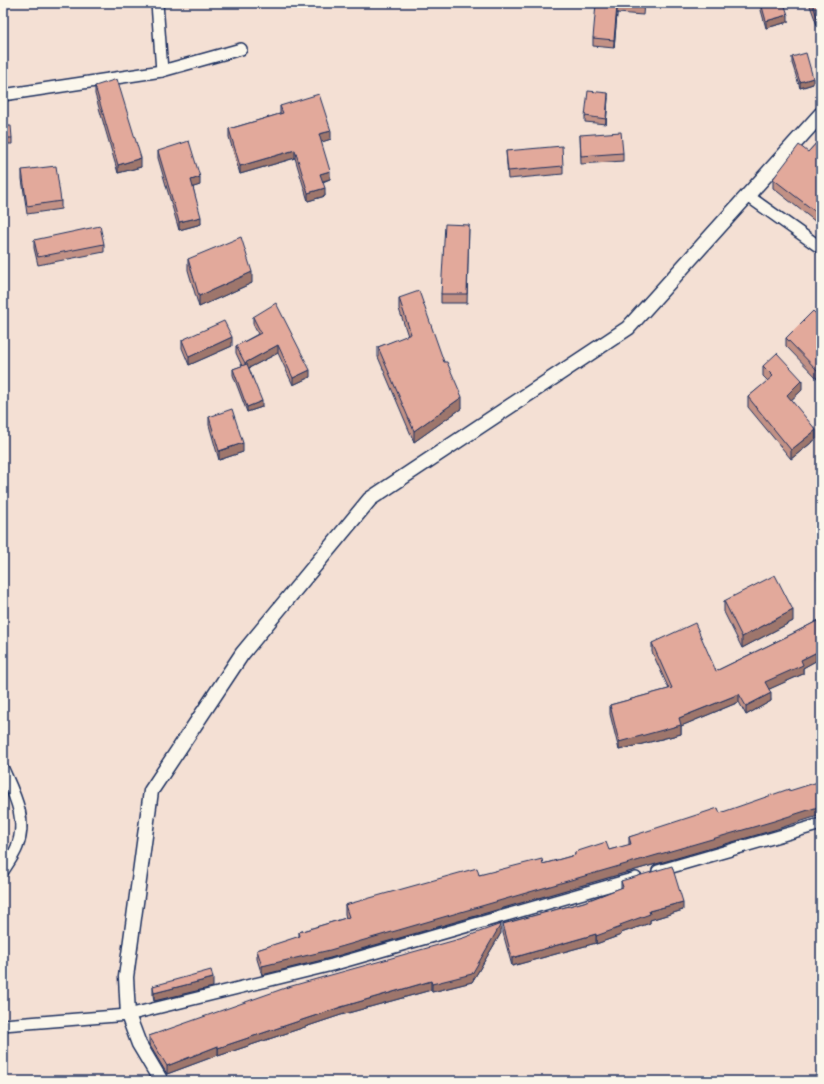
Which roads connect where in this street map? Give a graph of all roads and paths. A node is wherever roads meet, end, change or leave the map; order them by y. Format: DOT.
graph roads {
  1 [pos="157,3"];
  2 [pos="241,49"];
  3 [pos="162,71"];
  4 [pos="3,95"];
  5 [pos="821,114"];
  6 [pos="748,196"];
  7 [pos="821,248"];
  8 [pos="3,769"];
  9 [pos="821,824"];
  10 [pos="3,871"];
  11 [pos="128,1015"];
  12 [pos="3,1025"];
  13 [pos="161,1081"];
  1 -- 3 [label="street"];
  2 -- 3 [label="street"];
  3 -- 4 [label="street"];
  5 -- 6 [label="street"];
  6 -- 7 [label="street"];
  6 -- 11 [label="street"];
  8 -- 10 [label="street"];
  9 -- 11 [label="street"];
  11 -- 12 [label="street"];
  11 -- 13 [label="street"];
}
